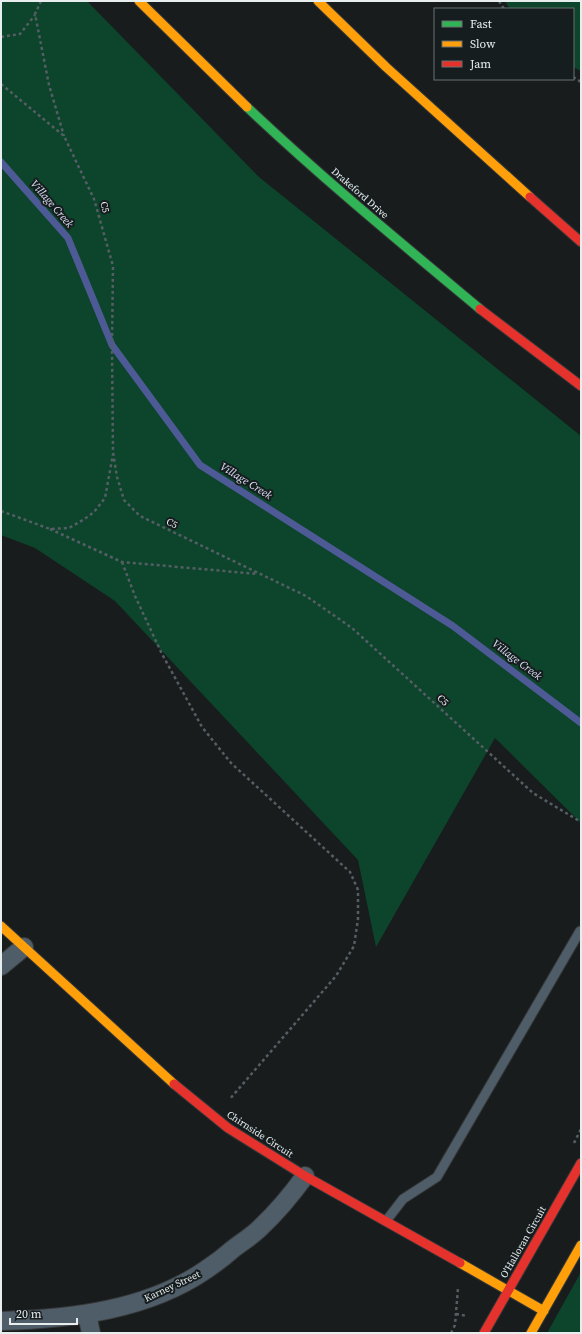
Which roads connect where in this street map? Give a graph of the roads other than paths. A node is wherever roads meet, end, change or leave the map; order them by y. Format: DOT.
graph roads {
  1 [pos="139,1"];
  2 [pos="318,1"];
  3 [pos="581,242"];
  4 [pos="581,386"];
  5 [pos="1,926"];
  6 [pos="580,931"];
  7 [pos="24,947"];
  8 [pos="1,966"];
  9 [pos="581,1163"];
  10 [pos="306,1176"];
  11 [pos="386,1221"];
  12 [pos="581,1245"];
  13 [pos="508,1290"];
  14 [pos="544,1311"];
  15 [pos="87,1314"];
  16 [pos="1,1321"];
  17 [pos="91,1333"];
  18 [pos="484,1333"];
  19 [pos="531,1333"];
  1 -- 4 [label="main road, Drakeford Drive"];
  2 -- 3 [label="main road"];
  5 -- 7 [label="main road, Chirnside Circuit"];
  6 -- 11 [label="lane"];
  7 -- 8 [label="street"];
  7 -- 10 [label="main road, Chirnside Circuit"];
  9 -- 13 [label="main road, O'Halloran Circuit"];
  10 -- 11 [label="main road, Chirnside Circuit"];
  10 -- 15 [label="street, Karney Street"];
  11 -- 13 [label="main road, Chirnside Circuit"];
  12 -- 14 [label="main road"];
  13 -- 14 [label="main road, Chirnside Circuit"];
  13 -- 18 [label="main road, O'Halloran Circuit"];
  14 -- 19 [label="main road"];
  15 -- 16 [label="street, Karney Street"];
  15 -- 17 [label="street"];
}
